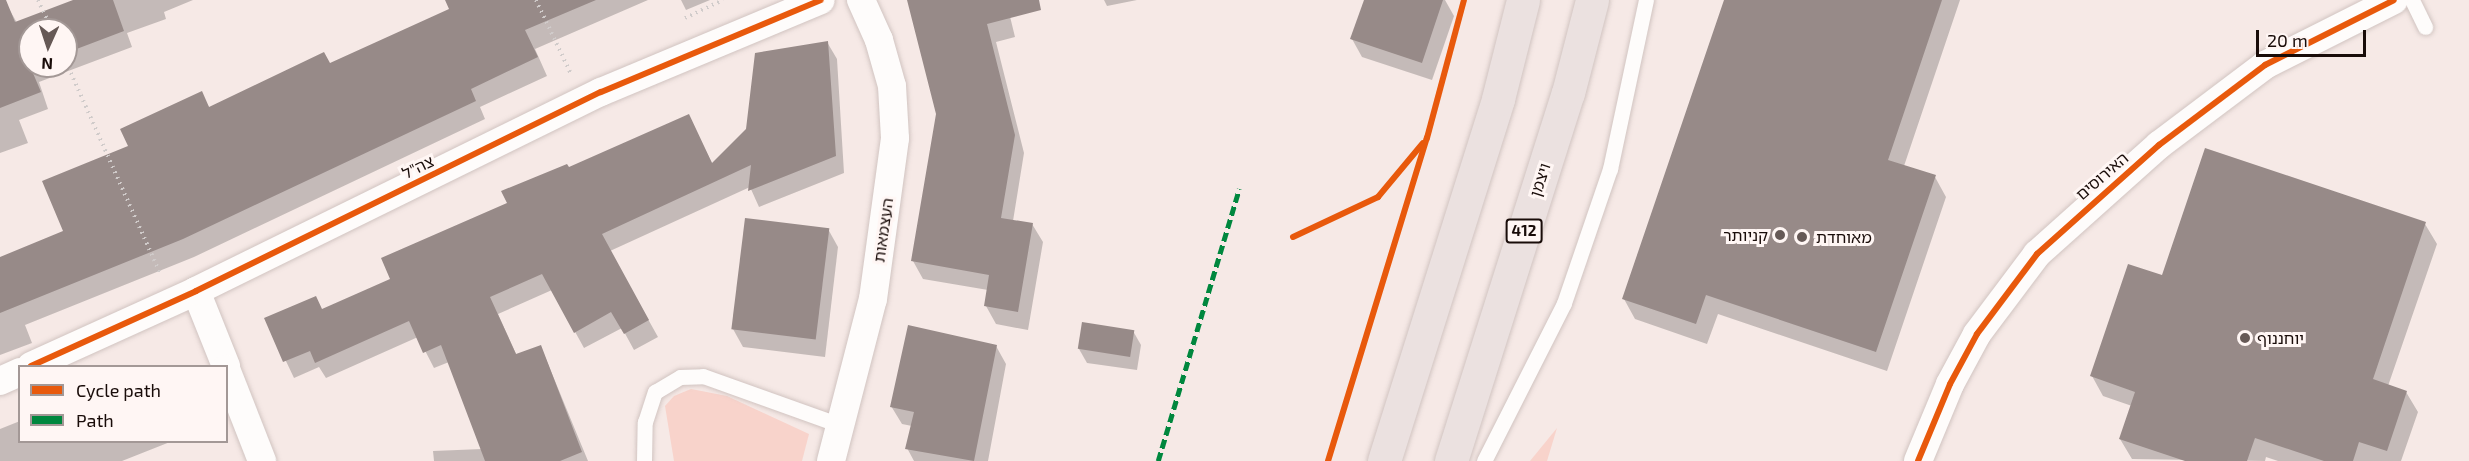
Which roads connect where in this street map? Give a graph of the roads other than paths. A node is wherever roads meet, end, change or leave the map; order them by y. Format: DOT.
graph roads {
  1 [pos="821,0"];
  2 [pos="861,0"];
  3 [pos="1523,0"];
  4 [pos="1592,0"];
  5 [pos="1646,0"];
  6 [pos="2394,0"];
  7 [pos="2412,0"];
  8 [pos="2426,27"];
  9 [pos="184,297"];
  10 [pos="33,365"];
  11 [pos="224,365"];
  12 [pos="18,373"];
  13 [pos="228,373"];
  14 [pos="0,381"];
  15 [pos="840,425"];
  16 [pos="262,461"];
  17 [pos="644,461"];
  18 [pos="831,461"];
  19 [pos="1384,461"];
  20 [pos="1451,461"];
  21 [pos="1484,461"];
  22 [pos="1918,461"];
  1 -- 9 [label="street, צה\"ל"];
  2 -- 15 [label="street, העצמאות"];
  3 -- 19 [label="main road"];
  4 -- 20 [label="main road, ויצמן / 412"];
  5 -- 21 [label="lane"];
  6 -- 22 [label="street, האירוסים"];
  7 -- 8 [label="lane"];
  9 -- 10 [label="street, צה\"ל"];
  9 -- 11 [label="street"];
  12 -- 14 [label="street"];
  13 -- 16 [label="street"];
  15 -- 17 [label="lane"];
  15 -- 18 [label="street, העצמאות"];
}
